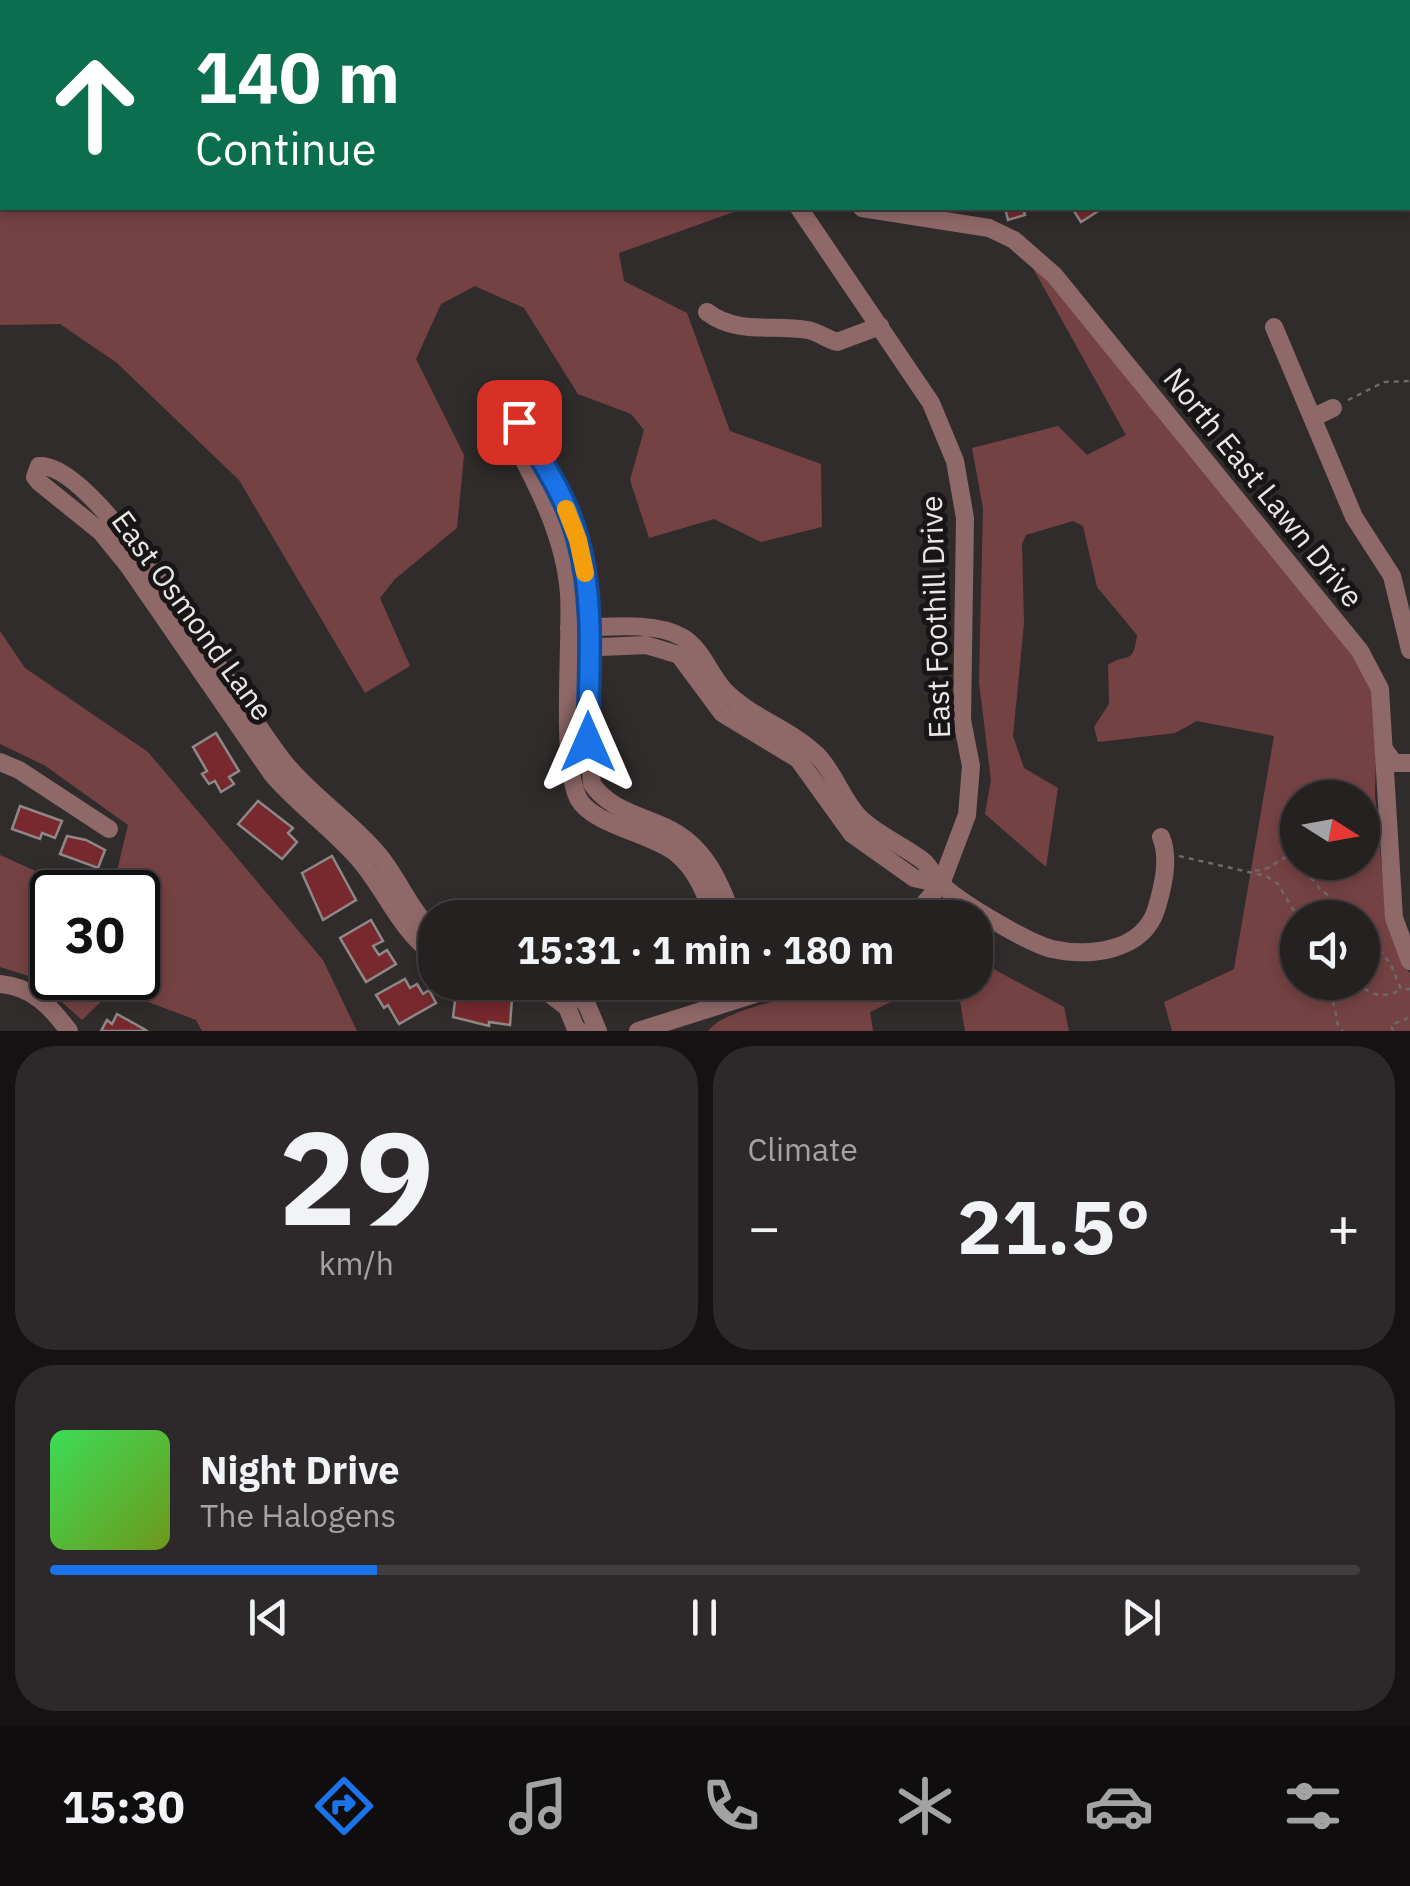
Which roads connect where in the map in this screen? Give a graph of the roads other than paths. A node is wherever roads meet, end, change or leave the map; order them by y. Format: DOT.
graph roads {
  1 [pos="800,210"];
  2 [pos="875,210"];
  3 [pos="707,312"];
  4 [pos="880,326"];
  5 [pos="1274,327"];
  6 [pos="1333,408"];
  7 [pos="1314,417"];
  8 [pos="546,488"];
  9 [pos="578,628"];
  10 [pos="578,648"];
  11 [pos="1410,650"];
  12 [pos="1384,748"];
  13 [pos="0,762"];
  14 [pos="1410,763"];
  15 [pos="110,829"];
  16 [pos="345,835"];
  17 [pos="1164,845"];
  18 [pos="941,884"];
  19 [pos="706,900"];
  20 [pos="727,900"];
  21 [pos="927,900"];
  22 [pos="418,916"];
  23 [pos="418,941"];
  24 [pos="1410,961"];
  25 [pos="0,984"];
  26 [pos="571,1000"];
  27 [pos="577,1000"];
  28 [pos="723,1000"];
  29 [pos="685,1024"];
  30 [pos="70,1031"];
  31 [pos="580,1031"];
  32 [pos="598,1031"];
  33 [pos="638,1031"];
  1 -- 4 [label="street, East Foothill Drive"];
  2 -- 12 [label="street, North East Lawn Drive"];
  3 -- 4 [label="street"];
  4 -- 18 [label="street, East Foothill Drive"];
  5 -- 7 [label="street"];
  6 -- 7 [label="street"];
  7 -- 11 [label="street"];
  8 -- 9 [label="street"];
  9 -- 10 [label="street"];
  9 -- 18 [label="street"];
  10 -- 18 [label="street"];
  10 -- 19 [label="street"];
  10 -- 20 [label="street"];
  12 -- 14 [label="street"];
  12 -- 24 [label="street, North East Lawn Drive"];
  13 -- 15 [label="street"];
  16 -- 16 [label="street, East Osmond Lane"];
  16 -- 22 [label="street, East Osmond Lane"];
  16 -- 23 [label="street, East Osmond Lane"];
  17 -- 18 [label="street"];
  18 -- 21 [label="street"];
  25 -- 30 [label="street"];
  26 -- 31 [label="street"];
  27 -- 32 [label="street"];
  28 -- 29 [label="street"];
  29 -- 33 [label="street"];
}
